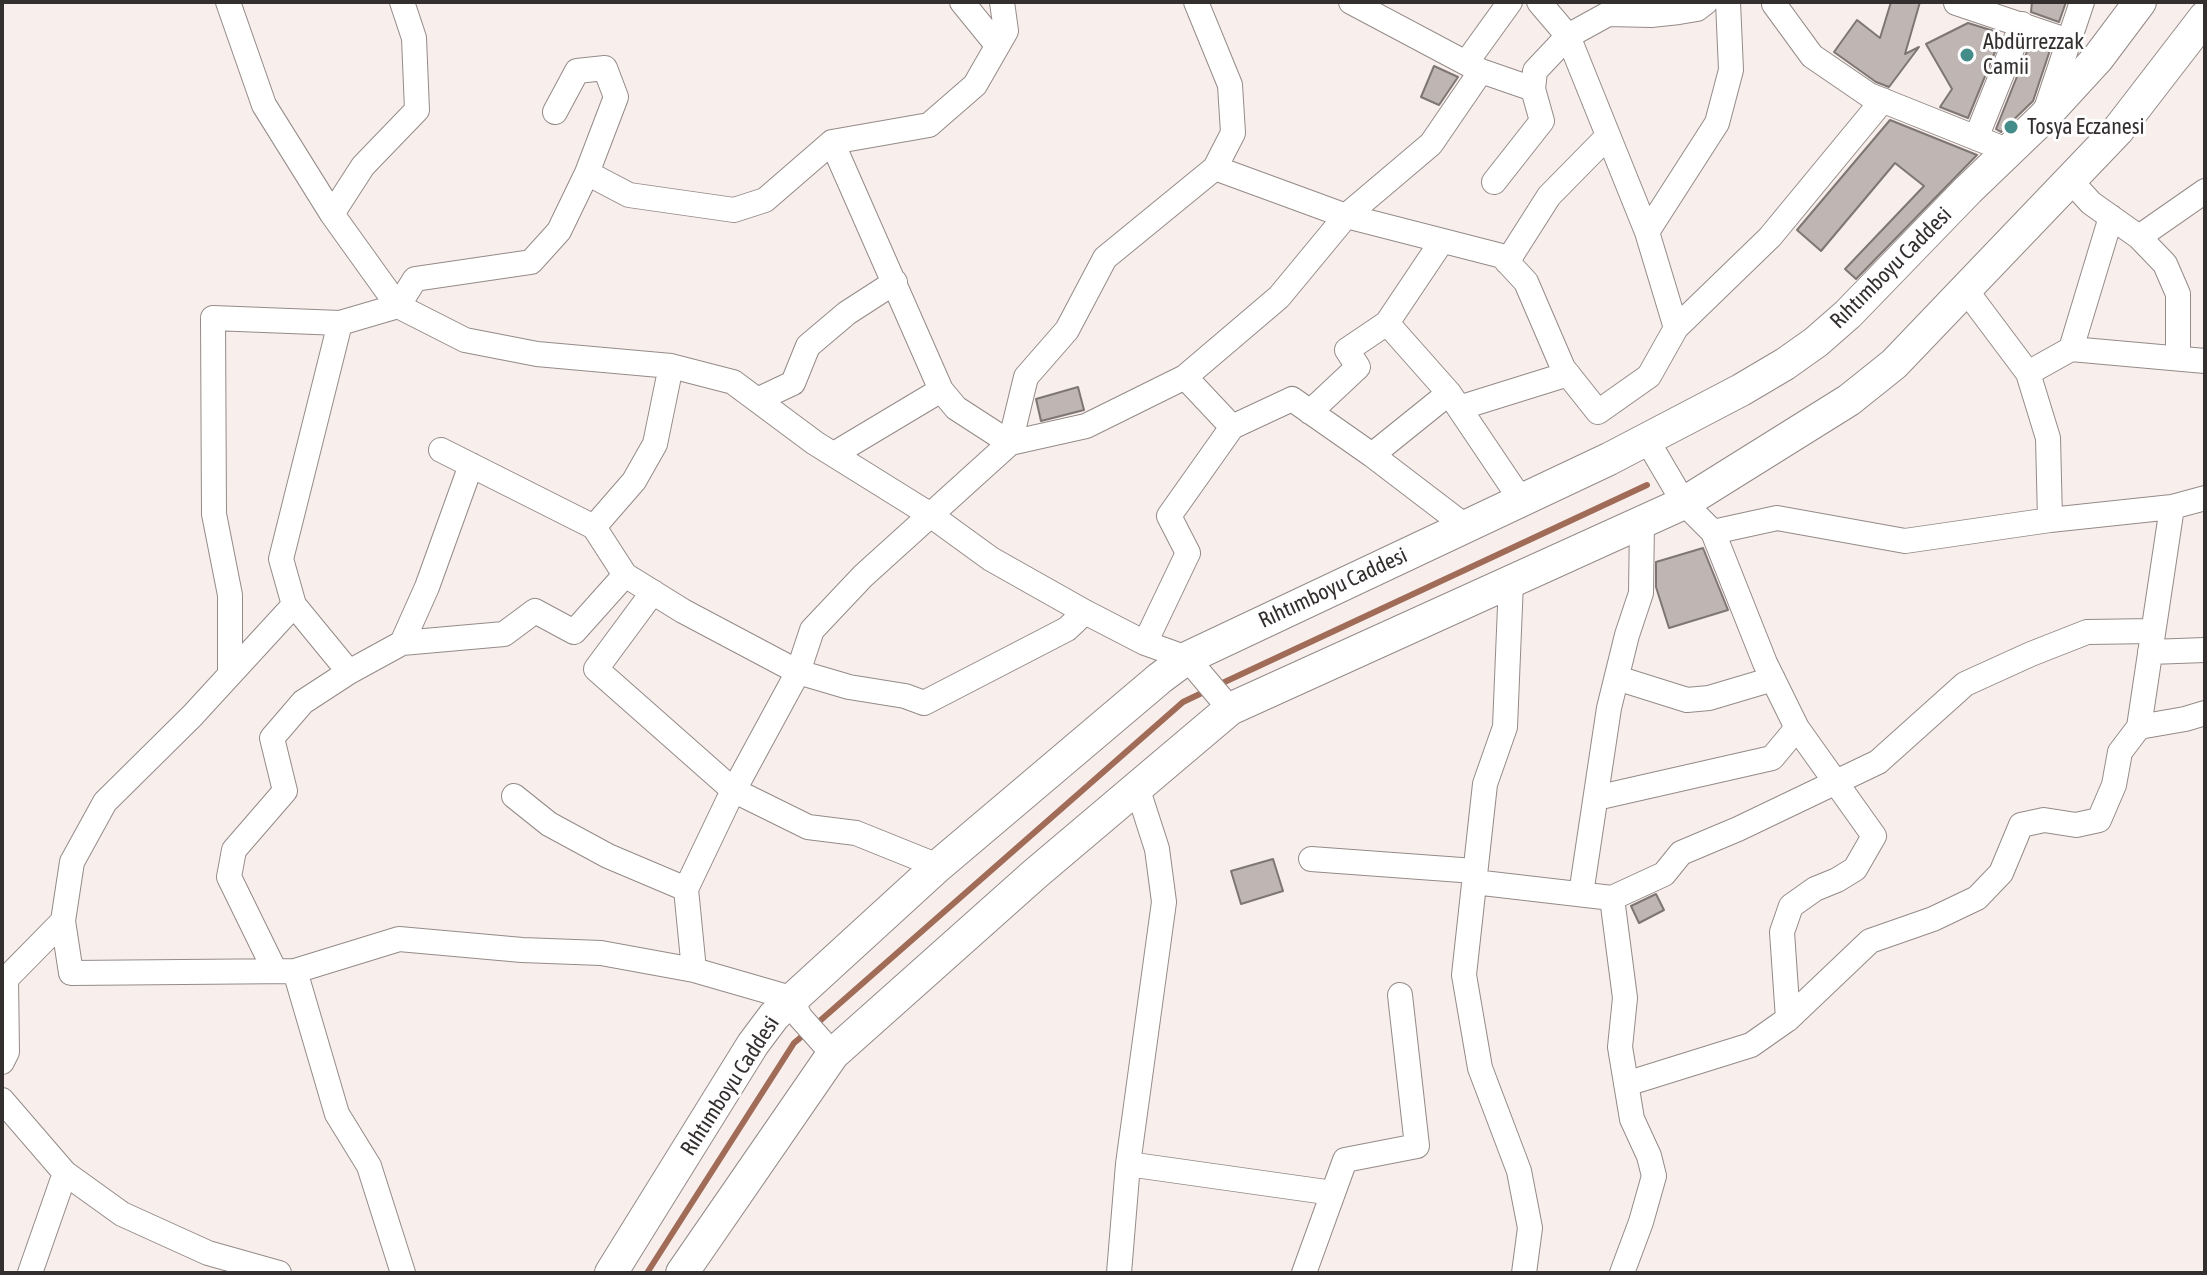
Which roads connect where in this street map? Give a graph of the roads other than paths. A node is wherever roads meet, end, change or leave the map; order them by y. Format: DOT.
graph roads {
  1 [pos="228,2"];
  2 [pos="402,2"];
  3 [pos="962,2"];
  4 [pos="1002,2"];
  5 [pos="1196,2"];
  6 [pos="1351,2"];
  7 [pos="1510,2"];
  8 [pos="1539,2"];
  9 [pos="1706,2"];
  10 [pos="1728,2"];
  11 [pos="2082,2"];
  12 [pos="1773,3"];
  13 [pos="1956,3"];
  14 [pos="2136,3"];
  15 [pos="2205,17"];
  16 [pos="2022,24"];
  17 [pos="1568,36"];
  18 [pos="2069,41"];
  19 [pos="997,45"];
  20 [pos="1473,67"];
  21 [pos="1533,89"];
  22 [pos="1883,100"];
  23 [pos="555,112"];
  24 [pos="2043,118"];
  25 [pos="1607,137"];
  26 [pos="1976,138"];
  27 [pos="832,142"];
  28 [pos="2009,151"];
  29 [pos="1215,168"];
  30 [pos="587,173"];
  31 [pos="2070,180"];
  32 [pos="1494,182"];
  33 [pos="2205,191"];
  34 [pos="332,214"];
  35 [pos="1346,216"];
  36 [pos="2111,217"];
  37 [pos="1647,232"];
  38 [pos="2139,237"];
  39 [pos="1442,241"];
  40 [pos="1507,262"];
  41 [pos="895,282"];
  42 [pos="1965,289"];
  43 [pos="398,306"];
  44 [pos="340,323"];
  45 [pos="1387,323"];
  46 [pos="1676,328"];
  47 [pos="2071,349"];
  48 [pos="2178,358"];
  49 [pos="2205,361"];
  50 [pos="671,366"];
  51 [pos="2028,373"];
  52 [pos="1568,374"];
  53 [pos="1185,377"];
  54 [pos="941,390"];
  55 [pos="757,400"];
  56 [pos="1454,401"];
  57 [pos="1310,412"];
  58 [pos="1232,427"];
  59 [pos="1647,440"];
  60 [pos="1010,443"];
  61 [pos="441,450"];
  62 [pos="834,454"];
  63 [pos="1372,455"];
  64 [pos="471,465"];
  65 [pos="2205,498"];
  66 [pos="1521,500"];
  67 [pos="1684,503"];
  68 [pos="2172,507"];
  69 [pos="929,514"];
  70 [pos="2050,520"];
  71 [pos="1642,522"];
  72 [pos="1465,526"];
  73 [pos="594,527"];
  74 [pos="1713,532"];
  75 [pos="625,575"];
  76 [pos="1511,582"];
  77 [pos="653,592"];
  78 [pos="294,605"];
  79 [pos="1085,612"];
  80 [pos="2151,642"];
  81 [pos="402,643"];
  82 [pos="1145,643"];
  83 [pos="2205,650"];
  84 [pos="1195,666"];
  85 [pos="349,672"];
  86 [pos="798,672"];
  87 [pos="230,674"];
  88 [pos="1617,678"];
  89 [pos="1773,679"];
  90 [pos="1226,704"];
  91 [pos="2205,713"];
  92 [pos="2139,727"];
  93 [pos="1797,728"];
  94 [pos="1835,784"];
  95 [pos="1137,787"];
  96 [pos="733,790"];
  97 [pos="514,796"];
  98 [pos="1596,798"];
  99 [pos="1311,859"];
  100 [pos="938,866"];
  101 [pos="1474,876"];
  102 [pos="686,889"];
  103 [pos="1581,894"];
  104 [pos="1612,898"];
  105 [pos="63,921"];
  106 [pos="694,970"];
  107 [pos="285,971"];
  108 [pos="1400,995"];
  109 [pos="796,1008"];
  110 [pos="1788,1019"];
  111 [pos="828,1048"];
  112 [pos="2,1062"];
  113 [pos="1626,1084"];
  114 [pos="2,1100"];
  115 [pos="1128,1164"];
  116 [pos="65,1173"];
  117 [pos="1333,1193"];
  118 [pos="30,1273"];
  119 [pos="279,1273"];
  120 [pos="403,1273"];
  121 [pos="611,1273"];
  122 [pos="682,1273"];
  123 [pos="1119,1273"];
  124 [pos="1304,1273"];
  125 [pos="1524,1273"];
  126 [pos="1622,1273"];
  1 -- 34 [label="street"];
  2 -- 34 [label="street"];
  3 -- 19 [label="street"];
  4 -- 19 [label="street"];
  5 -- 29 [label="street"];
  6 -- 20 [label="street"];
  7 -- 20 [label="street"];
  8 -- 17 [label="street"];
  9 -- 17 [label="street"];
  10 -- 37 [label="street"];
  11 -- 18 [label="street"];
  12 -- 22 [label="street"];
  13 -- 16 [label="street"];
  14 -- 24 [label="street, Rıhtımboyu Caddesi"];
  15 -- 31 [label="street"];
  16 -- 18 [label="street"];
  16 -- 26 [label="street"];
  17 -- 21 [label="street"];
  17 -- 25 [label="street"];
  18 -- 24 [label="street"];
  19 -- 27 [label="street"];
  20 -- 21 [label="street"];
  20 -- 35 [label="street"];
  21 -- 32 [label="street"];
  22 -- 26 [label="street"];
  22 -- 46 [label="street"];
  23 -- 30 [label="street"];
  24 -- 28 [label="street, Rıhtımboyu Caddesi"];
  25 -- 37 [label="street"];
  25 -- 40 [label="street"];
  26 -- 28 [label="street"];
  27 -- 30 [label="street"];
  27 -- 41 [label="street"];
  28 -- 59 [label="street, Rıhtımboyu Caddesi"];
  29 -- 35 [label="street"];
  29 -- 60 [label="street"];
  30 -- 43 [label="street"];
  31 -- 36 [label="street"];
  31 -- 42 [label="street"];
  33 -- 38 [label="street"];
  34 -- 43 [label="street"];
  35 -- 39 [label="street"];
  35 -- 53 [label="street"];
  36 -- 38 [label="street"];
  36 -- 47 [label="street"];
  37 -- 46 [label="street"];
  38 -- 48 [label="street"];
  39 -- 40 [label="street"];
  39 -- 45 [label="street"];
  40 -- 52 [label="street"];
  41 -- 54 [label="street"];
  41 -- 55 [label="street"];
  42 -- 51 [label="street"];
  42 -- 67 [label="street"];
  43 -- 44 [label="street"];
  43 -- 50 [label="street"];
  44 -- 78 [label="street"];
  44 -- 87 [label="street"];
  45 -- 56 [label="street"];
  45 -- 57 [label="street"];
  46 -- 52 [label="street"];
  47 -- 48 [label="street"];
  47 -- 51 [label="street"];
  48 -- 49 [label="street"];
  50 -- 55 [label="street"];
  50 -- 73 [label="street"];
  51 -- 70 [label="street"];
  52 -- 56 [label="street"];
  53 -- 58 [label="street"];
  53 -- 60 [label="street"];
  54 -- 60 [label="street"];
  54 -- 62 [label="street"];
  55 -- 62 [label="street"];
  56 -- 63 [label="street"];
  56 -- 66 [label="street"];
  57 -- 58 [label="street"];
  57 -- 63 [label="street"];
  58 -- 82 [label="street"];
  59 -- 66 [label="street, Rıhtımboyu Caddesi"];
  59 -- 67 [label="street"];
  60 -- 69 [label="street"];
  61 -- 64 [label="street"];
  62 -- 69 [label="street"];
  63 -- 72 [label="street"];
  64 -- 73 [label="street"];
  64 -- 81 [label="street"];
  65 -- 68 [label="street"];
  66 -- 72 [label="street, Rıhtımboyu Caddesi"];
  67 -- 71 [label="street"];
  67 -- 74 [label="street"];
  68 -- 70 [label="street"];
  68 -- 80 [label="street"];
  69 -- 79 [label="street"];
  69 -- 86 [label="street"];
  70 -- 74 [label="street"];
  71 -- 76 [label="street"];
  71 -- 88 [label="street"];
  72 -- 84 [label="street, Rıhtımboyu Caddesi"];
  73 -- 75 [label="street"];
  74 -- 89 [label="street"];
  75 -- 77 [label="street"];
  75 -- 81 [label="street"];
  76 -- 90 [label="street"];
  76 -- 101 [label="street"];
  77 -- 86 [label="street"];
  77 -- 96 [label="street"];
  78 -- 85 [label="street"];
  78 -- 87 [label="street"];
  79 -- 82 [label="street"];
  79 -- 86 [label="street"];
  80 -- 83 [label="street"];
  80 -- 92 [label="street"];
  80 -- 94 [label="street"];
  81 -- 85 [label="street"];
  82 -- 84 [label="street"];
  84 -- 90 [label="street"];
  84 -- 100 [label="street, Rıhtımboyu Caddesi"];
  85 -- 107 [label="street"];
  86 -- 96 [label="street"];
  87 -- 105 [label="street"];
  88 -- 89 [label="street"];
  88 -- 98 [label="street"];
  89 -- 93 [label="street"];
  90 -- 95 [label="street"];
  91 -- 92 [label="street"];
  92 -- 110 [label="street"];
  93 -- 94 [label="street"];
  93 -- 98 [label="street"];
  94 -- 104 [label="street"];
  94 -- 110 [label="street"];
  95 -- 111 [label="street"];
  95 -- 115 [label="street"];
  96 -- 100 [label="street"];
  96 -- 102 [label="street"];
  97 -- 102 [label="street"];
  98 -- 103 [label="street"];
  99 -- 101 [label="street"];
  100 -- 109 [label="street, Rıhtımboyu Caddesi"];
  101 -- 103 [label="street"];
  101 -- 125 [label="street"];
  102 -- 106 [label="street"];
  103 -- 104 [label="street"];
  104 -- 113 [label="street"];
  105 -- 107 [label="street"];
  105 -- 112 [label="street"];
  106 -- 107 [label="street"];
  106 -- 109 [label="street"];
  107 -- 120 [label="street"];
  108 -- 117 [label="street"];
  109 -- 111 [label="street"];
  109 -- 121 [label="street, Rıhtımboyu Caddesi"];
  110 -- 113 [label="street"];
  111 -- 122 [label="street"];
  113 -- 126 [label="street"];
  114 -- 116 [label="street"];
  115 -- 117 [label="street"];
  115 -- 123 [label="street"];
  116 -- 118 [label="street"];
  116 -- 119 [label="street"];
  117 -- 124 [label="street"];
}
